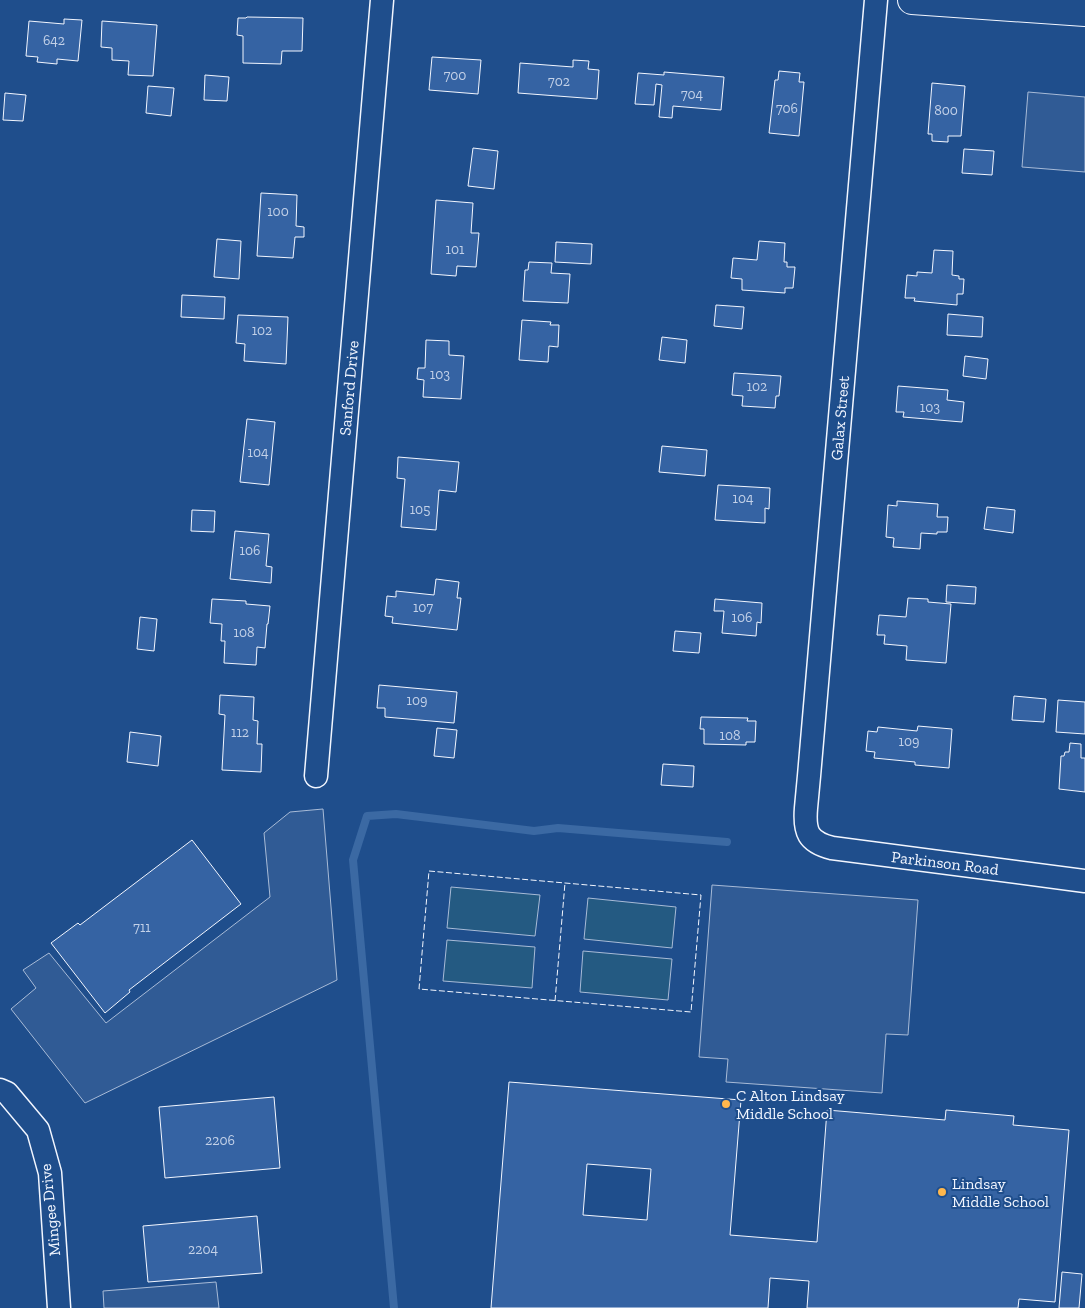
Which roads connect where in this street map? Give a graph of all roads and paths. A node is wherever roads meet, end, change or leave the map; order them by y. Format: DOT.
graph roads {
  1 [pos="382,0"];
  2 [pos="876,0"];
  3 [pos="912,0"];
  4 [pos="1085,12"];
  5 [pos="316,776"];
  6 [pos="809,834"];
  7 [pos="1085,881"];
  8 [pos="4,1092"];
  9 [pos="59,1308"];
  1 -- 5 [label="street, Sanford Drive"];
  2 -- 6 [label="street, Galax Street"];
  3 -- 4 [label="main road"];
  6 -- 7 [label="street, Parkinson Road"];
  8 -- 9 [label="street, Mingee Drive"];
}
